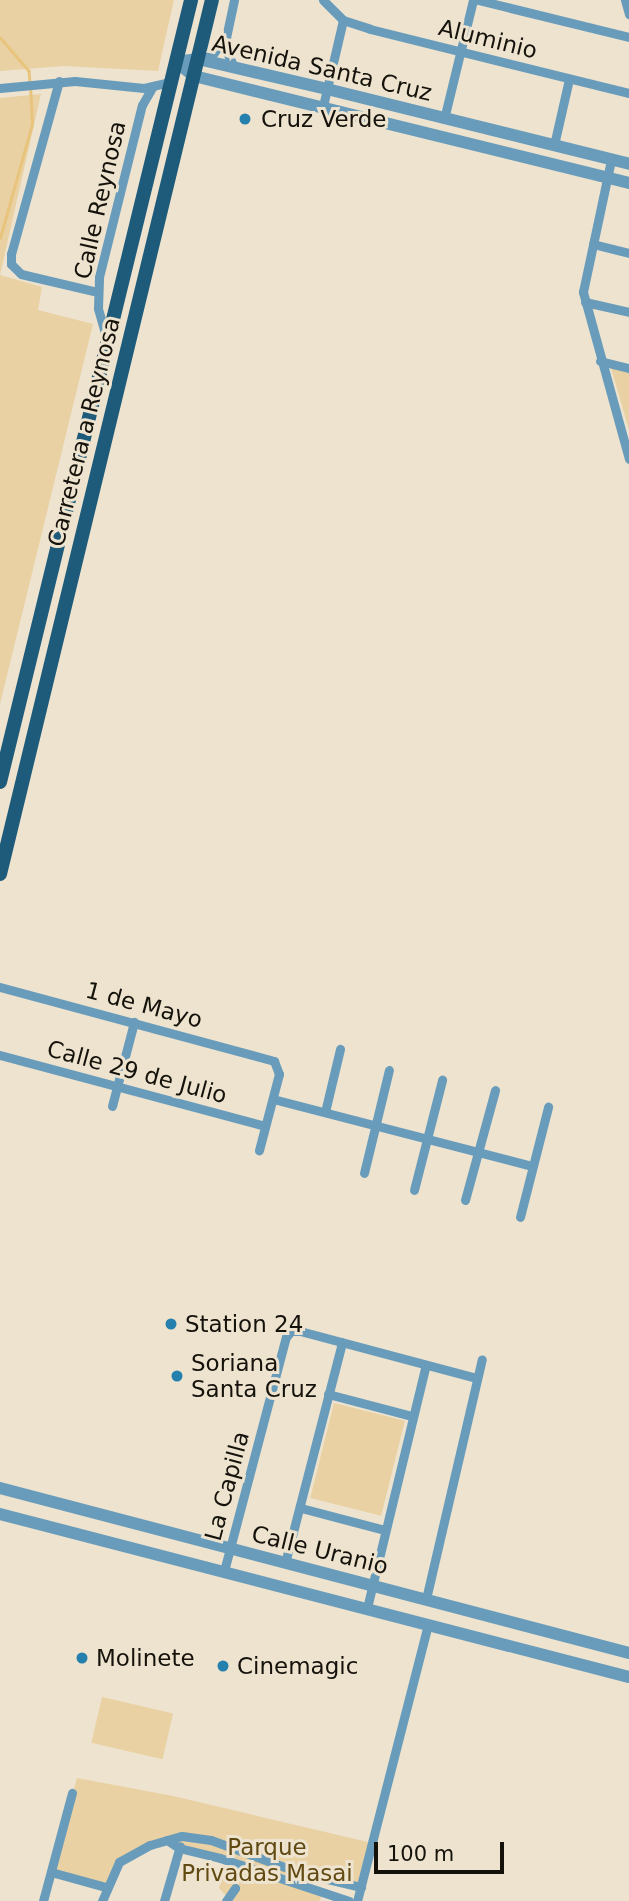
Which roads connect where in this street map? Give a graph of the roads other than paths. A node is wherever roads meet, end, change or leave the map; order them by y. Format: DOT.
graph roads {
  1 [pos="191,0"];
  2 [pos="212,0"];
  3 [pos="234,0"];
  4 [pos="323,0"];
  5 [pos="472,0"];
  6 [pos="478,0"];
  7 [pos="625,0"];
  8 [pos="629,14"];
  9 [pos="343,20"];
  10 [pos="629,37"];
  11 [pos="225,38"];
  12 [pos="459,51"];
  13 [pos="198,60"];
  14 [pos="176,62"];
  15 [pos="235,68"];
  16 [pos="194,76"];
  17 [pos="569,79"];
  18 [pos="60,81"];
  19 [pos="172,82"];
  20 [pos="131,87"];
  21 [pos="0,88"];
  22 [pos="152,88"];
  23 [pos="327,89"];
  24 [pos="629,93"];
  25 [pos="142,105"];
  26 [pos="323,106"];
  27 [pos="444,119"];
  28 [pos="554,145"];
  29 [pos="611,160"];
  30 [pos="629,164"];
  31 [pos="607,178"];
  32 [pos="629,183"];
  33 [pos="593,244"];
  34 [pos="629,253"];
  35 [pos="97,292"];
  36 [pos="585,302"];
  37 [pos="629,312"];
  38 [pos="109,345"];
  39 [pos="600,361"];
  40 [pos="629,368"];
  41 [pos="629,458"];
  42 [pos="71,498"];
  43 [pos="90,503"];
  44 [pos="0,782"];
  45 [pos="0,874"];
  46 [pos="0,987"];
  47 [pos="134,1021"];
  48 [pos="340,1049"];
  49 [pos="0,1055"];
  50 [pos="389,1070"];
  51 [pos="442,1080"];
  52 [pos="117,1087"];
  53 [pos="495,1090"];
  54 [pos="273,1099"];
  55 [pos="112,1106"];
  56 [pos="548,1107"];
  57 [pos="325,1112"];
  58 [pos="265,1126"];
  59 [pos="375,1126"];
  60 [pos="427,1139"];
  61 [pos="259,1150"];
  62 [pos="479,1153"];
  63 [pos="533,1166"];
  64 [pos="364,1173"];
  65 [pos="414,1190"];
  66 [pos="465,1200"];
  67 [pos="520,1217"];
  68 [pos="342,1342"];
  69 [pos="482,1359"];
  70 [pos="426,1364"];
  71 [pos="477,1378"];
  72 [pos="328,1394"];
  73 [pos="412,1416"];
  74 [pos="0,1488"];
  75 [pos="301,1508"];
  76 [pos="0,1514"];
  77 [pos="385,1530"];
  78 [pos="230,1548"];
  79 [pos="285,1563"];
  80 [pos="224,1571"];
  81 [pos="373,1585"];
  82 [pos="426,1599"];
  83 [pos="367,1608"];
  84 [pos="428,1623"];
  85 [pos="629,1653"];
  86 [pos="629,1677"];
  87 [pos="72,1793"];
  88 [pos="182,1836"];
  89 [pos="167,1840"];
  90 [pos="229,1847"];
  91 [pos="179,1848"];
  92 [pos="225,1860"];
  93 [pos="51,1872"];
  94 [pos="314,1876"];
  95 [pos="325,1879"];
  96 [pos="106,1887"];
  97 [pos="360,1887"];
  98 [pos="235,1888"];
  99 [pos="310,1889"];
  100 [pos="321,1897"];
  101 [pos="43,1901"];
  102 [pos="102,1901"];
  103 [pos="164,1901"];
  104 [pos="226,1901"];
  105 [pos="307,1901"];
  106 [pos="349,1901"];
  107 [pos="357,1901"];
  1 -- 14 [label="main road, Carretera a Reynosa"];
  2 -- 13 [label="main road, Carretera a Reynosa"];
  3 -- 11 [label="street"];
  4 -- 9 [label="street"];
  5 -- 12 [label="street"];
  6 -- 10 [label="street"];
  7 -- 8 [label="street"];
  9 -- 12 [label="street, Aluminio"];
  9 -- 23 [label="street"];
  11 -- 13 [label="street"];
  11 -- 15 [label="street"];
  12 -- 17 [label="street, Aluminio"];
  12 -- 27 [label="street"];
  13 -- 14 [label="street, Avenida Santa Cruz"];
  13 -- 15 [label="street, Avenida Santa Cruz"];
  13 -- 16 [label="main road, Carretera a Reynosa"];
  14 -- 16 [label="street, Avenida Santa Cruz"];
  14 -- 19 [label="main road, Carretera a Reynosa"];
  15 -- 23 [label="street, Avenida Santa Cruz"];
  16 -- 26 [label="street, Avenida Santa Cruz"];
  16 -- 43 [label="main road, Carretera a Reynosa"];
  17 -- 24 [label="street, Aluminio"];
  17 -- 28 [label="street"];
  18 -- 20 [label="street"];
  18 -- 21 [label="street"];
  18 -- 35 [label="street"];
  19 -- 22 [label="street"];
  19 -- 38 [label="main road, Carretera a Reynosa"];
  20 -- 22 [label="street"];
  20 -- 25 [label="street, Calle Reynosa"];
  22 -- 25 [label="street, Calle Reynosa"];
  23 -- 26 [label="street"];
  23 -- 27 [label="street, Avenida Santa Cruz"];
  25 -- 35 [label="street, Calle Reynosa"];
  26 -- 31 [label="street, Avenida Santa Cruz"];
  27 -- 28 [label="street, Avenida Santa Cruz"];
  28 -- 29 [label="street, Avenida Santa Cruz"];
  29 -- 30 [label="street, Avenida Santa Cruz"];
  29 -- 31 [label="street"];
  31 -- 32 [label="street, Avenida Santa Cruz"];
  31 -- 33 [label="street"];
  33 -- 34 [label="street"];
  33 -- 36 [label="street"];
  35 -- 38 [label="street, Calle Reynosa"];
  36 -- 37 [label="street"];
  36 -- 39 [label="street"];
  38 -- 42 [label="main road, Carretera a Reynosa"];
  39 -- 40 [label="street"];
  39 -- 41 [label="street"];
  42 -- 43 [label="main road"];
  42 -- 44 [label="main road, Carretera a Reynosa"];
  43 -- 45 [label="main road, Carretera a Reynosa"];
  46 -- 47 [label="street, 1 de Mayo"];
  47 -- 52 [label="street"];
  47 -- 54 [label="street, 1 de Mayo"];
  48 -- 57 [label="street"];
  49 -- 52 [label="street, Calle 29 de Julio"];
  50 -- 59 [label="street"];
  51 -- 60 [label="street"];
  52 -- 55 [label="street"];
  52 -- 58 [label="street, Calle 29 de Julio"];
  53 -- 62 [label="street"];
  54 -- 57 [label="street"];
  54 -- 58 [label="street"];
  56 -- 63 [label="street"];
  57 -- 59 [label="street"];
  58 -- 61 [label="street"];
  59 -- 60 [label="street"];
  59 -- 64 [label="street"];
  60 -- 62 [label="street"];
  60 -- 65 [label="street"];
  62 -- 63 [label="street"];
  62 -- 66 [label="street"];
  63 -- 67 [label="street"];
  68 -- 70 [label="street"];
  68 -- 72 [label="street"];
  68 -- 78 [label="street, La Capilla"];
  69 -- 71 [label="street"];
  70 -- 71 [label="street"];
  70 -- 73 [label="street"];
  71 -- 82 [label="street"];
  72 -- 73 [label="street"];
  72 -- 75 [label="street"];
  73 -- 77 [label="street"];
  74 -- 78 [label="street, Calle Uranio"];
  75 -- 77 [label="street"];
  75 -- 79 [label="street"];
  76 -- 80 [label="street, Calle Uranio"];
  77 -- 81 [label="street"];
  78 -- 79 [label="street, Calle Uranio"];
  78 -- 80 [label="street, La Capilla"];
  79 -- 81 [label="street, Calle Uranio"];
  80 -- 83 [label="street, Calle Uranio"];
  81 -- 82 [label="street, Calle Uranio"];
  81 -- 83 [label="street"];
  82 -- 85 [label="street, Calle Uranio"];
  83 -- 84 [label="street, Calle Uranio"];
  84 -- 86 [label="street, Calle Uranio"];
  84 -- 97 [label="street"];
  87 -- 93 [label="street"];
  88 -- 89 [label="street"];
  88 -- 90 [label="street"];
  88 -- 91 [label="street"];
  89 -- 91 [label="street"];
  89 -- 96 [label="street"];
  90 -- 92 [label="street"];
  90 -- 94 [label="street"];
  91 -- 92 [label="street"];
  91 -- 103 [label="street"];
  92 -- 99 [label="street"];
  93 -- 96 [label="street"];
  93 -- 101 [label="street"];
  94 -- 95 [label="street"];
  94 -- 99 [label="street"];
  95 -- 97 [label="street"];
  95 -- 100 [label="street"];
  96 -- 102 [label="street"];
  97 -- 107 [label="street"];
  98 -- 104 [label="street"];
  99 -- 100 [label="street"];
  99 -- 105 [label="street"];
  100 -- 106 [label="street"];
}
